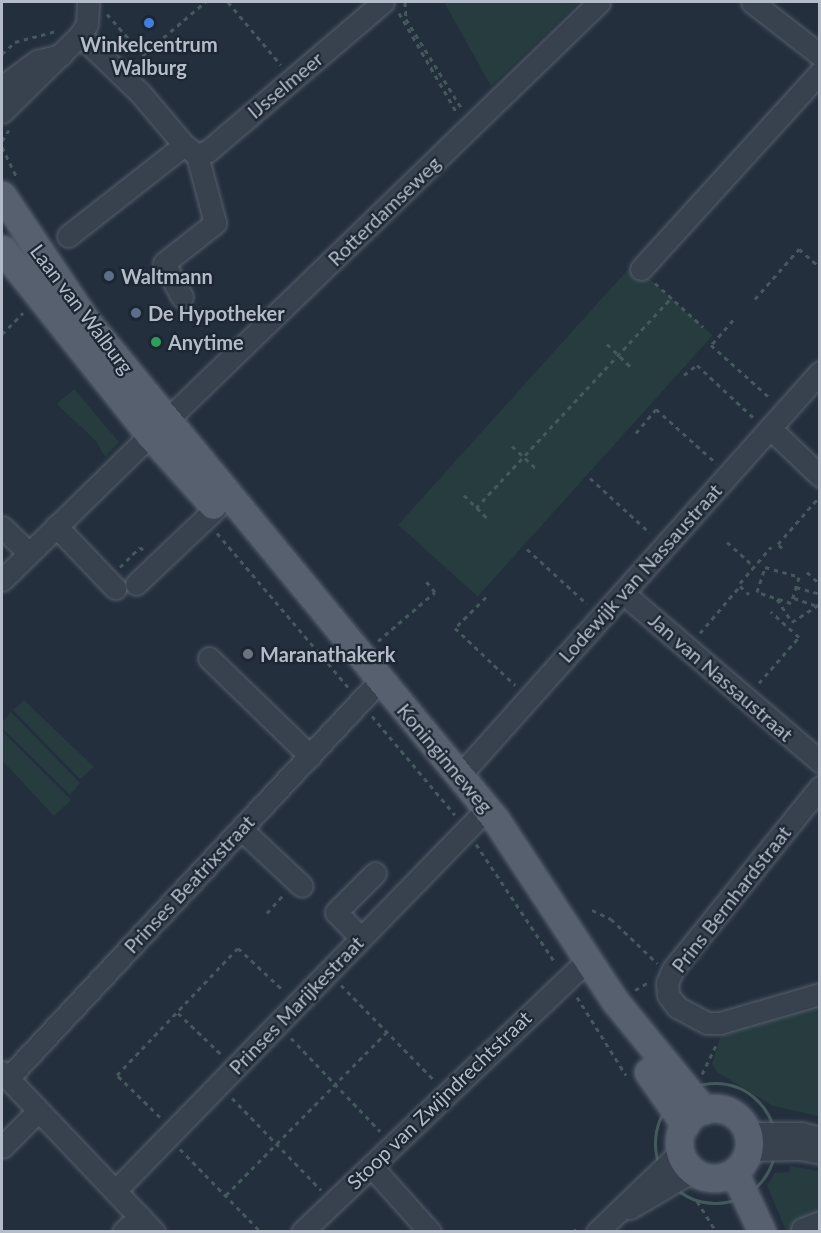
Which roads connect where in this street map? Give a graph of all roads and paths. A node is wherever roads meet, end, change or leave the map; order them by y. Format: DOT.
graph roads {
  1 [pos="205,2"];
  2 [pos="228,2"];
  3 [pos="405,2"];
  4 [pos="599,2"];
  5 [pos="752,2"];
  6 [pos="96,6"];
  7 [pos="390,6"];
  8 [pos="80,35"];
  9 [pos="2,54"];
  10 [pos="61,55"];
  11 [pos="819,56"];
  12 [pos="819,72"];
  13 [pos="292,79"];
  14 [pos="2,87"];
  15 [pos="2,112"];
  16 [pos="473,125"];
  17 [pos="191,150"];
  18 [pos="2,195"];
  19 [pos="68,236"];
  20 [pos="2,249"];
  21 [pos="819,267"];
  22 [pos="640,269"];
  23 [pos="182,297"];
  24 [pos="671,298"];
  25 [pos="755,299"];
  26 [pos="23,313"];
  27 [pos="733,320"];
  28 [pos="703,327"];
  29 [pos="2,334"];
  30 [pos="607,344"];
  31 [pos="618,355"];
  32 [pos="631,367"];
  33 [pos="819,372"];
  34 [pos="684,375"];
  35 [pos="785,411"];
  36 [pos="159,427"];
  37 [pos="768,429"];
  38 [pos="636,433"];
  39 [pos="512,446"];
  40 [pos="524,457"];
  41 [pos="536,468"];
  42 [pos="729,474"];
  43 [pos="819,476"];
  44 [pos="590,478"];
  45 [pos="464,495"];
  46 [pos="819,496"];
  47 [pos="476,508"];
  48 [pos="210,514"];
  49 [pos="488,519"];
  50 [pos="2,526"];
  51 [pos="56,526"];
  52 [pos="727,542"];
  53 [pos="665,546"];
  54 [pos="771,547"];
  55 [pos="782,548"];
  56 [pos="527,549"];
  57 [pos="29,553"];
  58 [pos="754,566"];
  59 [pos="807,572"];
  60 [pos="424,579"];
  61 [pos="2,580"];
  62 [pos="740,583"];
  63 [pos="819,584"];
  64 [pos="796,587"];
  65 [pos="623,593"];
  66 [pos="749,594"];
  67 [pos="819,594"];
  68 [pos="486,597"];
  69 [pos="793,598"];
  70 [pos="777,599"];
  71 [pos="818,604"];
  72 [pos="771,612"];
  73 [pos="601,617"];
  74 [pos="372,646"];
  75 [pos="687,648"];
  76 [pos="209,658"];
  77 [pos="365,696"];
  78 [pos="530,698"];
  79 [pos="746,698"];
  80 [pos="310,756"];
  81 [pos="819,761"];
  82 [pos="460,774"];
  83 [pos="819,787"];
  84 [pos="465,816"];
  85 [pos="241,829"];
  86 [pos="375,873"];
  87 [pos="299,884"];
  88 [pos="592,910"];
  89 [pos="267,913"];
  90 [pos="361,938"];
  91 [pos="672,969"];
  92 [pos="577,970"];
  93 [pos="328,971"];
  94 [pos="819,994"];
  95 [pos="298,1003"];
  96 [pos="178,1013"];
  97 [pos="720,1023"];
  98 [pos="277,1024"];
  99 [pos="387,1032"];
  100 [pos="235,1068"];
  101 [pos="5,1075"];
  102 [pos="700,1076"];
  103 [pos="219,1084"];
  104 [pos="336,1084"];
  105 [pos="447,1093"];
  106 [pos="38,1111"];
  107 [pos="694,1117"];
  108 [pos="657,1126"];
  109 [pos="171,1134"];
  110 [pos="819,1138"];
  111 [pos="748,1141"];
  112 [pos="276,1144"];
  113 [pos="393,1145"];
  114 [pos="2,1147"];
  115 [pos="819,1153"];
  116 [pos="371,1166"];
  117 [pos="695,1166"];
  118 [pos="116,1190"];
  119 [pos="225,1195"];
  120 [pos="697,1201"];
  121 [pos="333,1202"];
  122 [pos="140,1216"];
  123 [pos="123,1232"];
  124 [pos="154,1232"];
  125 [pos="261,1232"];
  126 [pos="302,1232"];
  127 [pos="430,1232"];
  128 [pos="597,1232"];
  129 [pos="716,1232"];
  130 [pos="743,1232"];
  131 [pos="762,1232"];
  1 -- 6 [label="path"];
  2 -- 13 [label="path"];
  3 -- 16 [label="path"];
  4 -- 16 [label="street, Rotterdamseweg"];
  5 -- 11 [label="street"];
  6 -- 8 [label="street"];
  7 -- 13 [label="street, IJsselmeer"];
  7 -- 16 [label="path"];
  8 -- 9 [label="path"];
  8 -- 10 [label="street"];
  8 -- 17 [label="street"];
  10 -- 14 [label="street"];
  10 -- 15 [label="street"];
  12 -- 22 [label="street"];
  13 -- 17 [label="street, IJsselmeer"];
  16 -- 36 [label="street, Rotterdamseweg"];
  17 -- 19 [label="street, IJsselmeer"];
  17 -- 23 [label="street"];
  18 -- 36 [label="main road, Laan van Walburg"];
  20 -- 36 [label="main road, Laan van Walburg"];
  21 -- 25 [label="path"];
  22 -- 24 [label="path"];
  24 -- 28 [label="path"];
  24 -- 31 [label="path"];
  26 -- 29 [label="path"];
  27 -- 35 [label="path"];
  30 -- 31 [label="path"];
  31 -- 32 [label="path"];
  31 -- 40 [label="path"];
  33 -- 35 [label="street, Lodewijk van Nassaustraat"];
  34 -- 37 [label="path"];
  35 -- 37 [label="street, Lodewijk van Nassaustraat"];
  36 -- 48 [label="main road, Koninginneweg"];
  36 -- 51 [label="street, Rotterdamseweg"];
  36 -- 82 [label="main road, Koninginneweg"];
  37 -- 42 [label="street, Lodewijk van Nassaustraat"];
  37 -- 43 [label="street"];
  38 -- 42 [label="path"];
  39 -- 40 [label="path"];
  40 -- 41 [label="path"];
  40 -- 47 [label="path"];
  42 -- 53 [label="street, Lodewijk van Nassaustraat"];
  44 -- 53 [label="path"];
  45 -- 47 [label="path"];
  46 -- 55 [label="path"];
  47 -- 49 [label="path"];
  48 -- 51 [label="street"];
  48 -- 77 [label="main road, Koninginneweg"];
  48 -- 77 [label="path, Koninginneweg"];
  50 -- 57 [label="street"];
  51 -- 57 [label="street, Rotterdamseweg"];
  52 -- 58 [label="path"];
  53 -- 65 [label="street, Lodewijk van Nassaustraat"];
  54 -- 58 [label="path"];
  56 -- 73 [label="path"];
  57 -- 61 [label="street, Rotterdamseweg"];
  58 -- 62 [label="path"];
  59 -- 63 [label="path"];
  60 -- 74 [label="path"];
  64 -- 67 [label="path"];
  64 -- 69 [label="path"];
  64 -- 70 [label="path"];
  65 -- 73 [label="street, Lodewijk van Nassaustraat"];
  65 -- 75 [label="street, Jan van Nassaustraat"];
  66 -- 75 [label="path"];
  68 -- 78 [label="path"];
  69 -- 70 [label="path"];
  69 -- 71 [label="path"];
  70 -- 71 [label="path"];
  72 -- 79 [label="path"];
  73 -- 78 [label="street, Lodewijk van Nassaustraat"];
  75 -- 79 [label="street, Jan van Nassaustraat"];
  76 -- 80 [label="street"];
  77 -- 80 [label="street, Prinses Beatrixstraat"];
  77 -- 84 [label="main road, Koninginneweg"];
  77 -- 84 [label="path, Koninginneweg"];
  78 -- 82 [label="street, Lodewijk van Nassaustraat"];
  79 -- 81 [label="street, Jan van Nassaustraat"];
  80 -- 85 [label="street, Prinses Beatrixstraat"];
  82 -- 107 [label="main road, Koninginneweg"];
  83 -- 91 [label="street, Prins Bernhardstraat"];
  84 -- 90 [label="street, Prinses Marijkestraat"];
  84 -- 92 [label="main road, Koninginneweg"];
  85 -- 87 [label="street"];
  85 -- 101 [label="street, Prinses Beatrixstraat"];
  86 -- 90 [label="street"];
  87 -- 89 [label="path"];
  88 -- 91 [label="path"];
  90 -- 93 [label="street, Prinses Marijkestraat"];
  91 -- 97 [label="street, Prins Bernhardstraat"];
  92 -- 105 [label="street, Stoop van Zwijndrechtstraat"];
  92 -- 107 [label="main road, Koninginneweg"];
  93 -- 95 [label="street, Prinses Marijkestraat"];
  93 -- 99 [label="path"];
  94 -- 97 [label="street"];
  95 -- 96 [label="path"];
  95 -- 98 [label="street, Prinses Marijkestraat"];
  96 -- 100 [label="path"];
  96 -- 109 [label="path"];
  97 -- 102 [label="path"];
  98 -- 100 [label="street, Prinses Marijkestraat"];
  98 -- 104 [label="path"];
  99 -- 104 [label="path"];
  99 -- 105 [label="path"];
  100 -- 103 [label="street, Prinses Marijkestraat"];
  101 -- 106 [label="street"];
  103 -- 109 [label="street, Prinses Marijkestraat"];
  103 -- 112 [label="path"];
  104 -- 112 [label="path"];
  104 -- 113 [label="path"];
  105 -- 113 [label="street, Stoop van Zwijndrechtstraat"];
  106 -- 114 [label="street"];
  106 -- 118 [label="street"];
  107 -- 111 [label="main road"];
  107 -- 117 [label="main road"];
  108 -- 117 [label="path"];
  109 -- 118 [label="street, Prinses Marijkestraat"];
  109 -- 119 [label="path"];
  110 -- 111 [label="street"];
  111 -- 115 [label="street"];
  111 -- 117 [label="main road"];
  112 -- 119 [label="path"];
  112 -- 121 [label="path"];
  113 -- 116 [label="street, Stoop van Zwijndrechtstraat"];
  116 -- 121 [label="street, Stoop van Zwijndrechtstraat"];
  116 -- 127 [label="street"];
  117 -- 128 [label="street"];
  117 -- 130 [label="main road"];
  117 -- 131 [label="main road"];
  118 -- 122 [label="street"];
  119 -- 125 [label="path"];
  120 -- 129 [label="path"];
  121 -- 126 [label="street, Stoop van Zwijndrechtstraat"];
  122 -- 123 [label="street"];
  122 -- 124 [label="street"];
}
